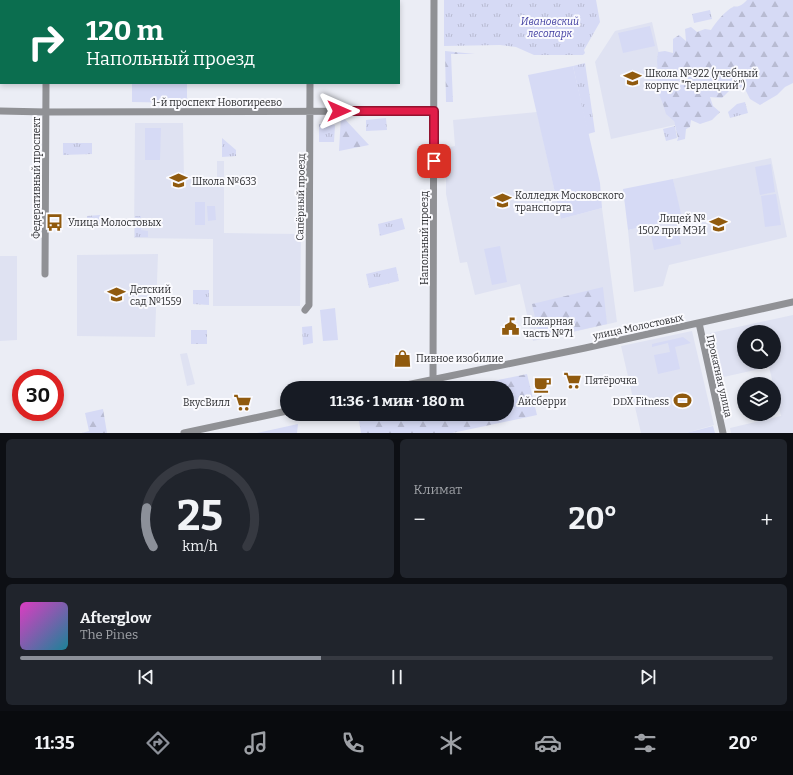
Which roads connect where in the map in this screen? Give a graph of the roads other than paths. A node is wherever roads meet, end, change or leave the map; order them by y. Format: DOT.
graph roads {
  1 [pos="434,0"];
  2 [pos="46,84"];
  3 [pos="310,84"];
  4 [pos="0,111"];
  5 [pos="310,111"];
  6 [pos="434,111"];
  7 [pos="46,112"];
  8 [pos="45,274"];
  9 [pos="793,302"];
  10 [pos="305,310"];
  11 [pos="698,323"];
  12 [pos="433,379"];
  13 [pos="424,381"];
  14 [pos="280,412"];
  15 [pos="184,433"];
  16 [pos="723,433"];
  1 -- 6 [label="street, Напольный проезд"];
  2 -- 7 [label="street, Федеративный проспект"];
  3 -- 5 [label="street, Сапёрный проезд"];
  4 -- 7 [label="street, 1-й проспект Новогиреево"];
  5 -- 6 [label="street, 1-й проспект Новогиреево"];
  5 -- 7 [label="street, 1-й проспект Новогиреево"];
  5 -- 10 [label="street, Сапёрный проезд"];
  6 -- 12 [label="street, Напольный проезд"];
  7 -- 8 [label="street, Федеративный проспект"];
  9 -- 11 [label="street, улица Молостовых"];
  11 -- 12 [label="street, улица Молостовых"];
  11 -- 16 [label="street, Прокатная улица"];
  12 -- 13 [label="street, улица Молостовых"];
  14 -- 15 [label="street"];
}
